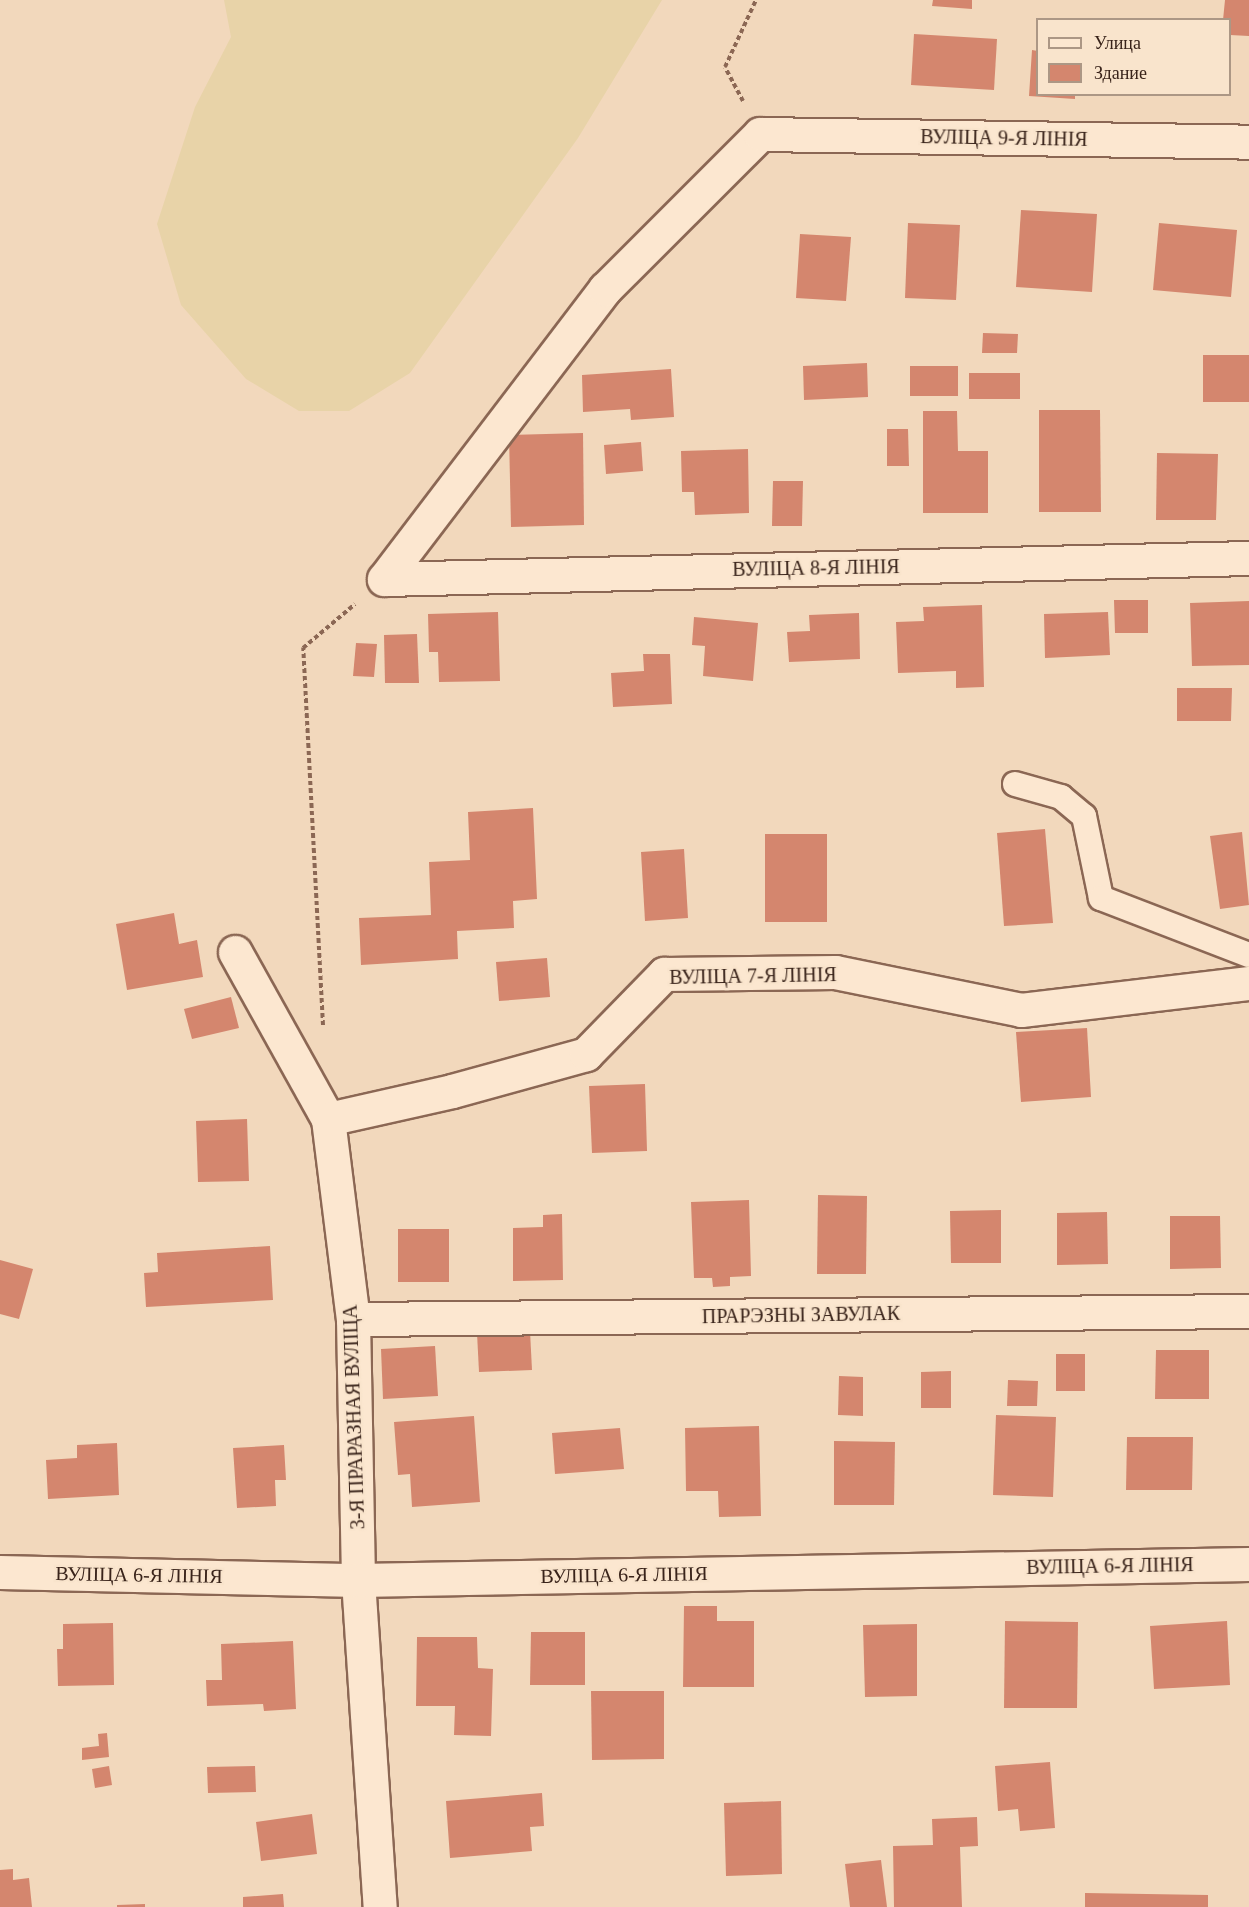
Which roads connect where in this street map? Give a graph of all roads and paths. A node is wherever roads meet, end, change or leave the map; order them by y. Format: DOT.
graph roads {
  1 [pos="756,0"];
  2 [pos="760,134"];
  3 [pos="1249,141"];
  4 [pos="1249,558"];
  5 [pos="384,579"];
  6 [pos="1016,784"];
  7 [pos="235,952"];
  8 [pos="1249,955"];
  9 [pos="1249,983"];
  10 [pos="324,1037"];
  11 [pos="328,1119"];
  12 [pos="1249,1311"];
  13 [pos="353,1320"];
  14 [pos="1249,1564"];
  15 [pos="0,1572"];
  16 [pos="358,1580"];
  17 [pos="380,1907"];
  1 -- 2 [label="path"];
  2 -- 3 [label="street, ВУЛІЦА 9-Я ЛІНІЯ"];
  2 -- 5 [label="street"];
  4 -- 5 [label="street, ВУЛІЦА 8-Я ЛІНІЯ"];
  5 -- 10 [label="path"];
  6 -- 8 [label="lane"];
  7 -- 11 [label="street, 3-Я ПРАРАЗНАЯ ВУЛІЦА"];
  9 -- 11 [label="street, ВУЛІЦА 7-Я ЛІНІЯ"];
  11 -- 13 [label="street, 3-Я ПРАРАЗНАЯ ВУЛІЦА"];
  12 -- 13 [label="street, ПРАРЭЗНЫ ЗАВУЛАК"];
  13 -- 16 [label="street, 3-Я ПРАРАЗНАЯ ВУЛІЦА"];
  14 -- 16 [label="street, ВУЛІЦА 6-Я ЛІНІЯ"];
  15 -- 16 [label="street, ВУЛІЦА 6-Я ЛІНІЯ"];
  16 -- 17 [label="street, 3-Я ПРАРАЗНАЯ ВУЛІЦА"];
}
